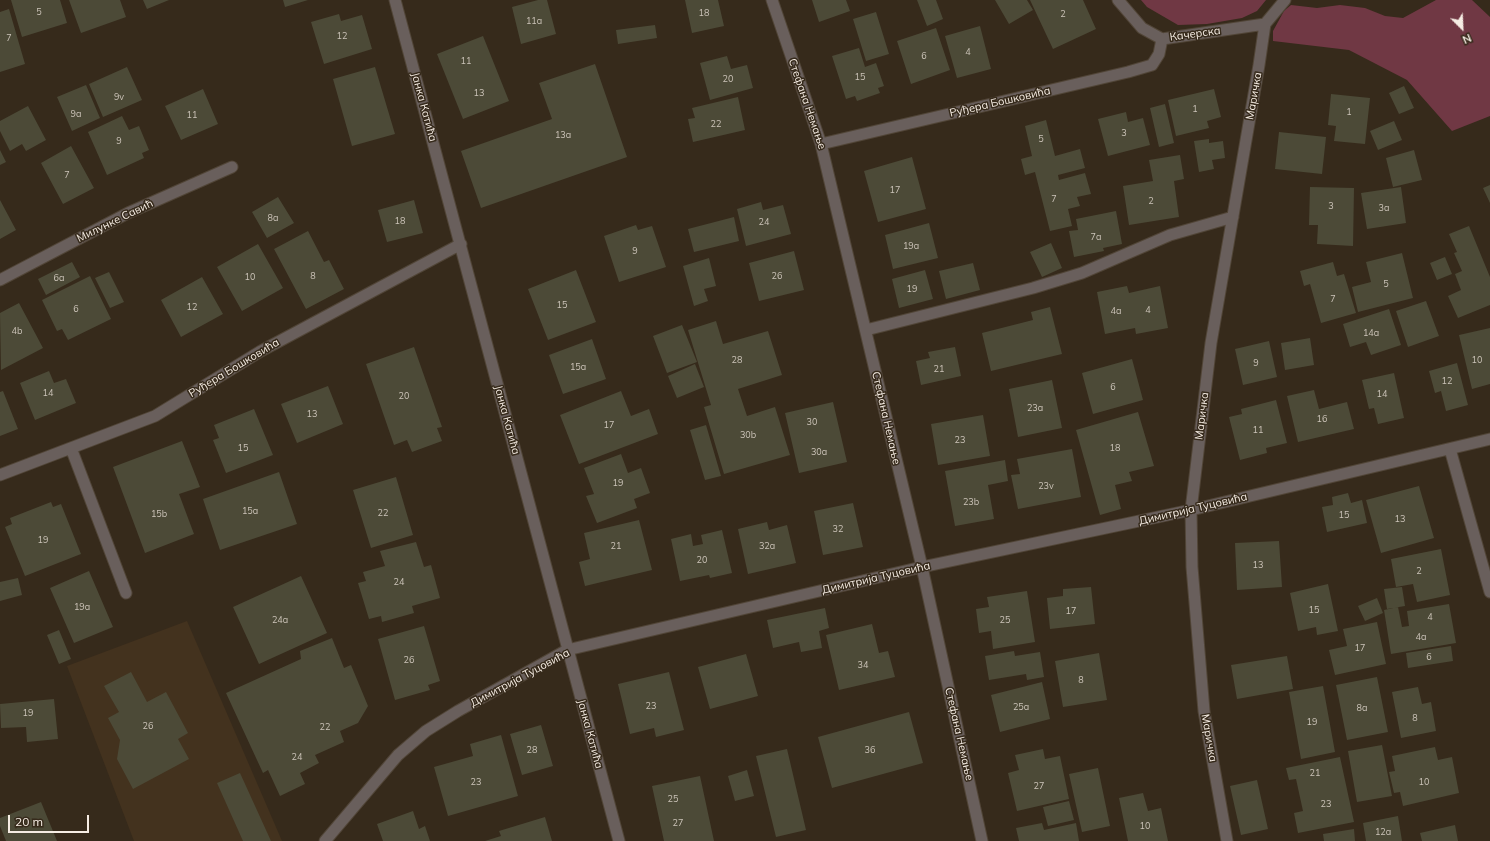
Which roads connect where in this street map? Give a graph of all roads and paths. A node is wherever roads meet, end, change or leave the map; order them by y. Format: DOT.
graph roads {
  1 [pos="395,0"];
  2 [pos="772,0"];
  3 [pos="1118,0"];
  4 [pos="1284,0"];
  5 [pos="1265,24"];
  6 [pos="1162,39"];
  7 [pos="821,144"];
  8 [pos="232,166"];
  9 [pos="1233,217"];
  10 [pos="461,244"];
  11 [pos="0,280"];
  12 [pos="866,330"];
  13 [pos="1490,439"];
  14 [pos="71,448"];
  15 [pos="1450,449"];
  16 [pos="0,475"];
  17 [pos="1191,510"];
  18 [pos="922,567"];
  19 [pos="1490,592"];
  20 [pos="126,593"];
  21 [pos="567,650"];
  22 [pos="326,841"];
  23 [pos="619,841"];
  24 [pos="982,841"];
  25 [pos="1227,841"];
  1 -- 10 [label="street, Јанка Катића"];
  2 -- 7 [label="street, Стефана Немање"];
  3 -- 6 [label="street, Качерска"];
  4 -- 5 [label="street"];
  5 -- 6 [label="street, Качерска"];
  5 -- 9 [label="street, Маричка"];
  6 -- 7 [label="street, Руђера Бошковића"];
  7 -- 12 [label="street, Стефана Немање"];
  8 -- 11 [label="street, Милунке Савић"];
  9 -- 12 [label="street"];
  9 -- 17 [label="street, Маричка"];
  10 -- 14 [label="street, Руђера Бошковића"];
  10 -- 21 [label="street, Јанка Катића"];
  12 -- 18 [label="street, Стефана Немање"];
  13 -- 15 [label="street, Димитрија Туцовића"];
  14 -- 16 [label="street, Руђера Бошковића"];
  14 -- 20 [label="street"];
  15 -- 17 [label="street, Димитрија Туцовића"];
  15 -- 19 [label="street"];
  17 -- 18 [label="street, Димитрија Туцовића"];
  17 -- 25 [label="street, Маричка"];
  18 -- 21 [label="street, Димитрија Туцовића"];
  18 -- 24 [label="street, Стефана Немање"];
  21 -- 22 [label="street, Димитрија Туцовића"];
  21 -- 23 [label="street, Јанка Катића"];
}
